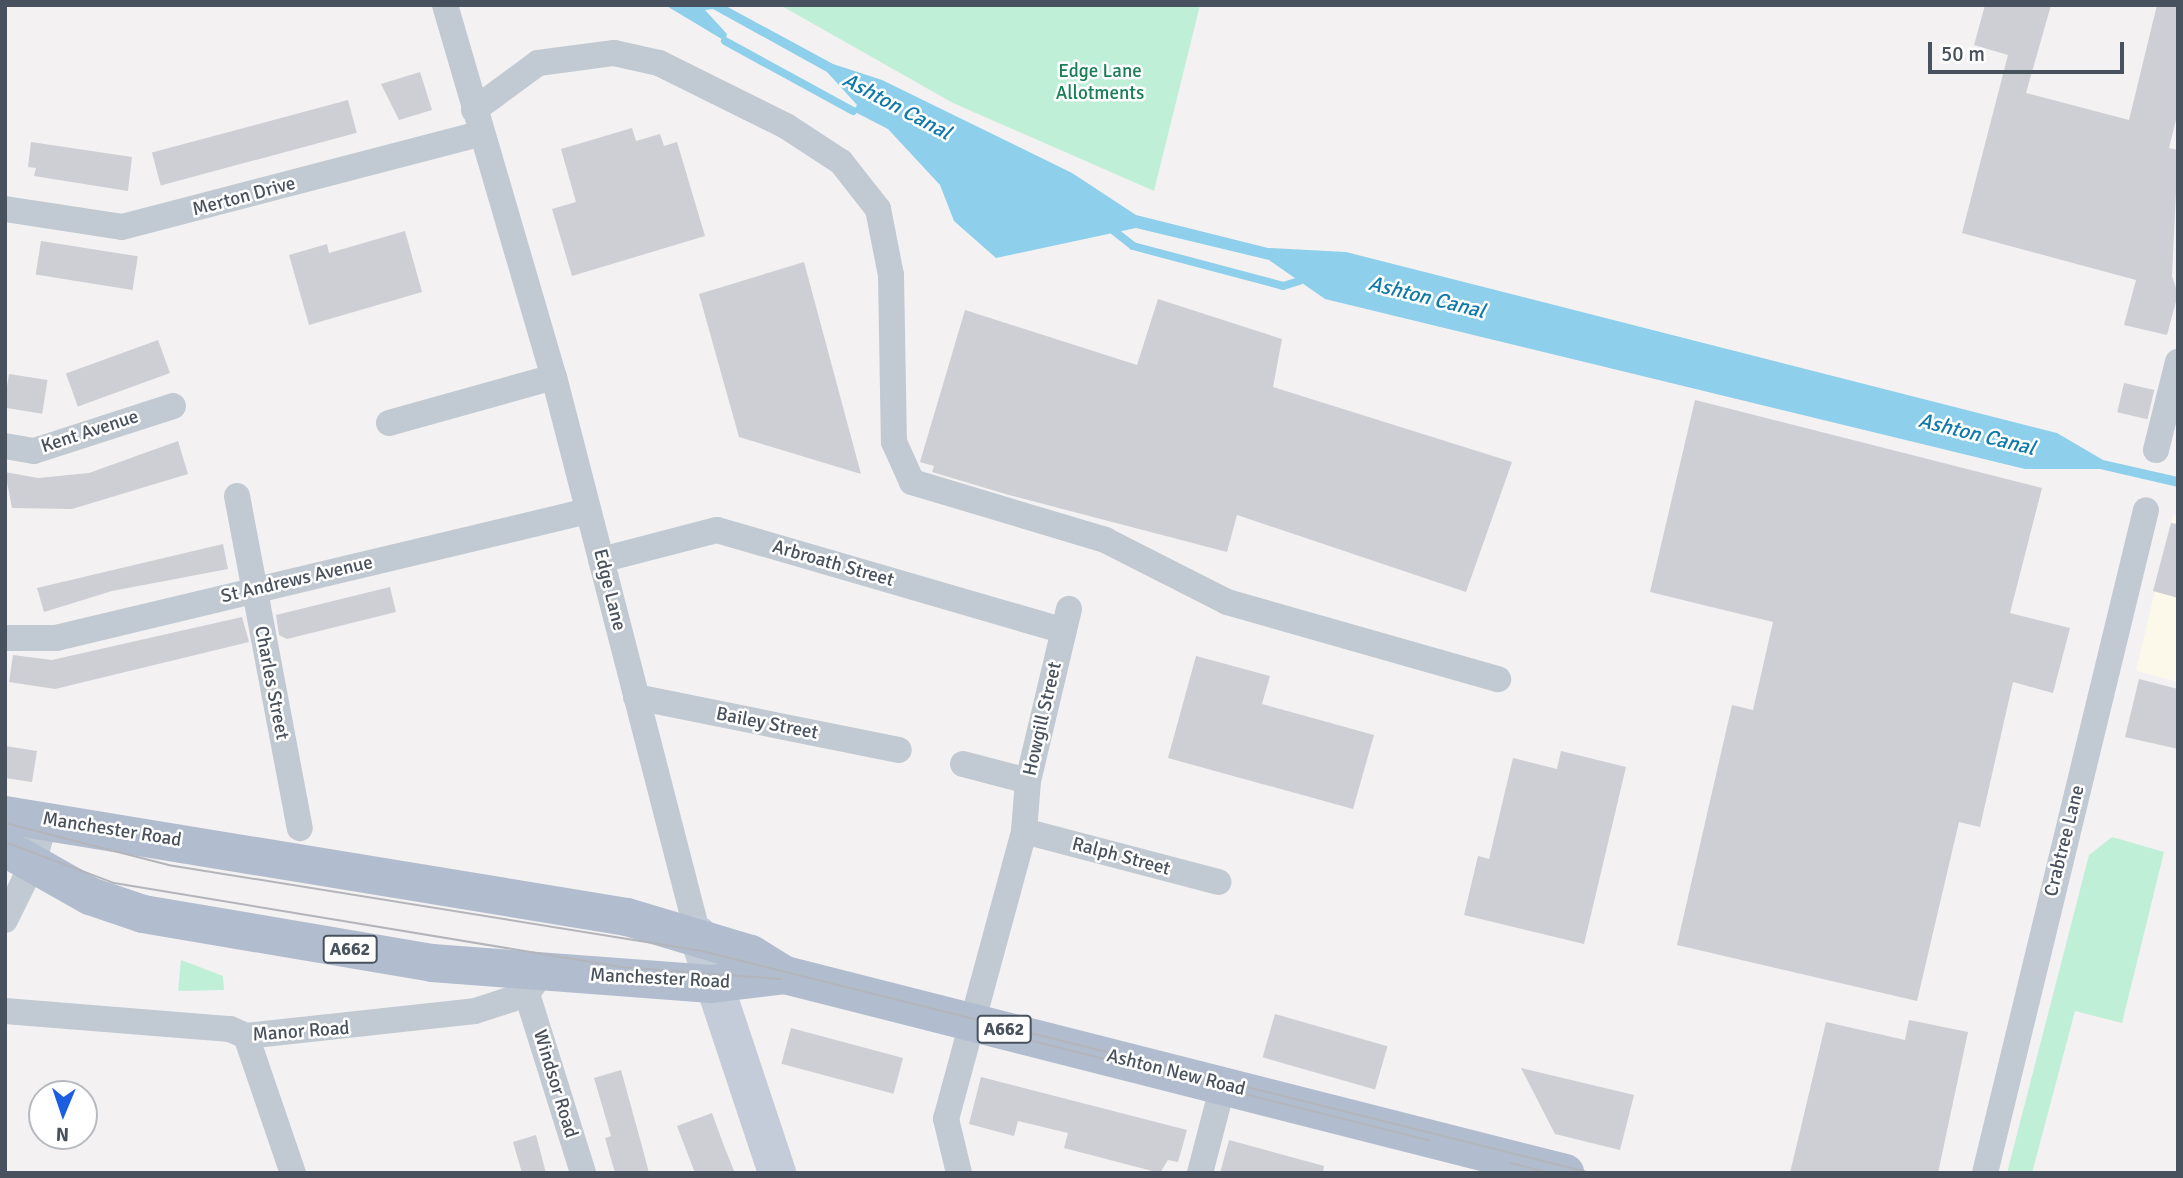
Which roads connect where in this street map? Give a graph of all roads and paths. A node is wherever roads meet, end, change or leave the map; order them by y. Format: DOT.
graph roads {
  1 [pos="445,5"];
  2 [pos="477,122"];
  3 [pos="5,209"];
  4 [pos="2178,362"];
  5 [pos="554,377"];
  6 [pos="173,406"];
  7 [pos="388,423"];
  8 [pos="5,446"];
  9 [pos="2156,450"];
  10 [pos="237,496"];
  11 [pos="588,510"];
  12 [pos="2146,510"];
  13 [pos="601,561"];
  14 [pos="253,591"];
  15 [pos="1067,620"];
  16 [pos="5,638"];
  17 [pos="1497,679"];
  18 [pos="636,697"];
  19 [pos="899,750"];
  20 [pos="963,764"];
  21 [pos="1028,781"];
  22 [pos="5,816"];
  23 [pos="46,818"];
  24 [pos="300,828"];
  25 [pos="1024,831"];
  26 [pos="19,856"];
  27 [pos="1218,882"];
  28 [pos="5,920"];
  29 [pos="698,935"];
  30 [pos="785,975"];
  31 [pos="534,984"];
  32 [pos="711,984"];
  33 [pos="5,1011"];
  34 [pos="972,1020"];
  35 [pos="246,1036"];
  36 [pos="1223,1085"];
  37 [pos="1553,1171"];
  38 [pos="293,1173"];
  39 [pos="583,1173"];
  40 [pos="777,1173"];
  41 [pos="959,1173"];
  42 [pos="1200,1173"];
  43 [pos="1984,1173"];
  1 -- 2 [label="street, Edge Lane"];
  2 -- 3 [label="street, Merton Drive"];
  2 -- 5 [label="street, Edge Lane"];
  2 -- 17 [label="street"];
  4 -- 9 [label="street"];
  5 -- 7 [label="street"];
  5 -- 11 [label="street, Edge Lane"];
  6 -- 8 [label="street, Kent Avenue"];
  10 -- 14 [label="street, Charles Street"];
  11 -- 13 [label="street, Edge Lane"];
  11 -- 14 [label="street, St Andrews Avenue"];
  12 -- 43 [label="street, Crabtree Lane"];
  13 -- 15 [label="street, Arbroath Street"];
  13 -- 18 [label="street, Edge Lane"];
  14 -- 16 [label="street, St Andrews Avenue"];
  14 -- 24 [label="street, Charles Street"];
  15 -- 21 [label="street, Howgill Street"];
  18 -- 19 [label="street, Bailey Street"];
  18 -- 29 [label="street, Edge Lane"];
  20 -- 21 [label="street"];
  21 -- 25 [label="street, Howgill Street"];
  22 -- 23 [label="main road, Manchester Road / A662"];
  23 -- 26 [label="street"];
  23 -- 29 [label="main road, Manchester Road / A662"];
  25 -- 27 [label="street, Ralph Street"];
  25 -- 34 [label="street, Howgill Street"];
  26 -- 28 [label="street"];
  26 -- 31 [label="main road, Manchester Road / A662"];
  29 -- 30 [label="main road, Manchester Road / A662"];
  29 -- 32 [label="street, Edge Lane"];
  30 -- 32 [label="main road, Manchester Road / A662"];
  30 -- 34 [label="main road, Ashton New Road / A662"];
  31 -- 32 [label="main road, Manchester Road / A662"];
  31 -- 35 [label="street, Manor Road"];
  31 -- 39 [label="street, Windsor Road"];
  32 -- 40 [label="street, Edge Lane"];
  33 -- 35 [label="street, Manor Road"];
  34 -- 36 [label="main road, Ashton New Road / A662"];
  34 -- 41 [label="street, Howgill Street"];
  35 -- 38 [label="street"];
  36 -- 37 [label="main road, Ashton New Road / A662"];
  36 -- 42 [label="street"];
}
